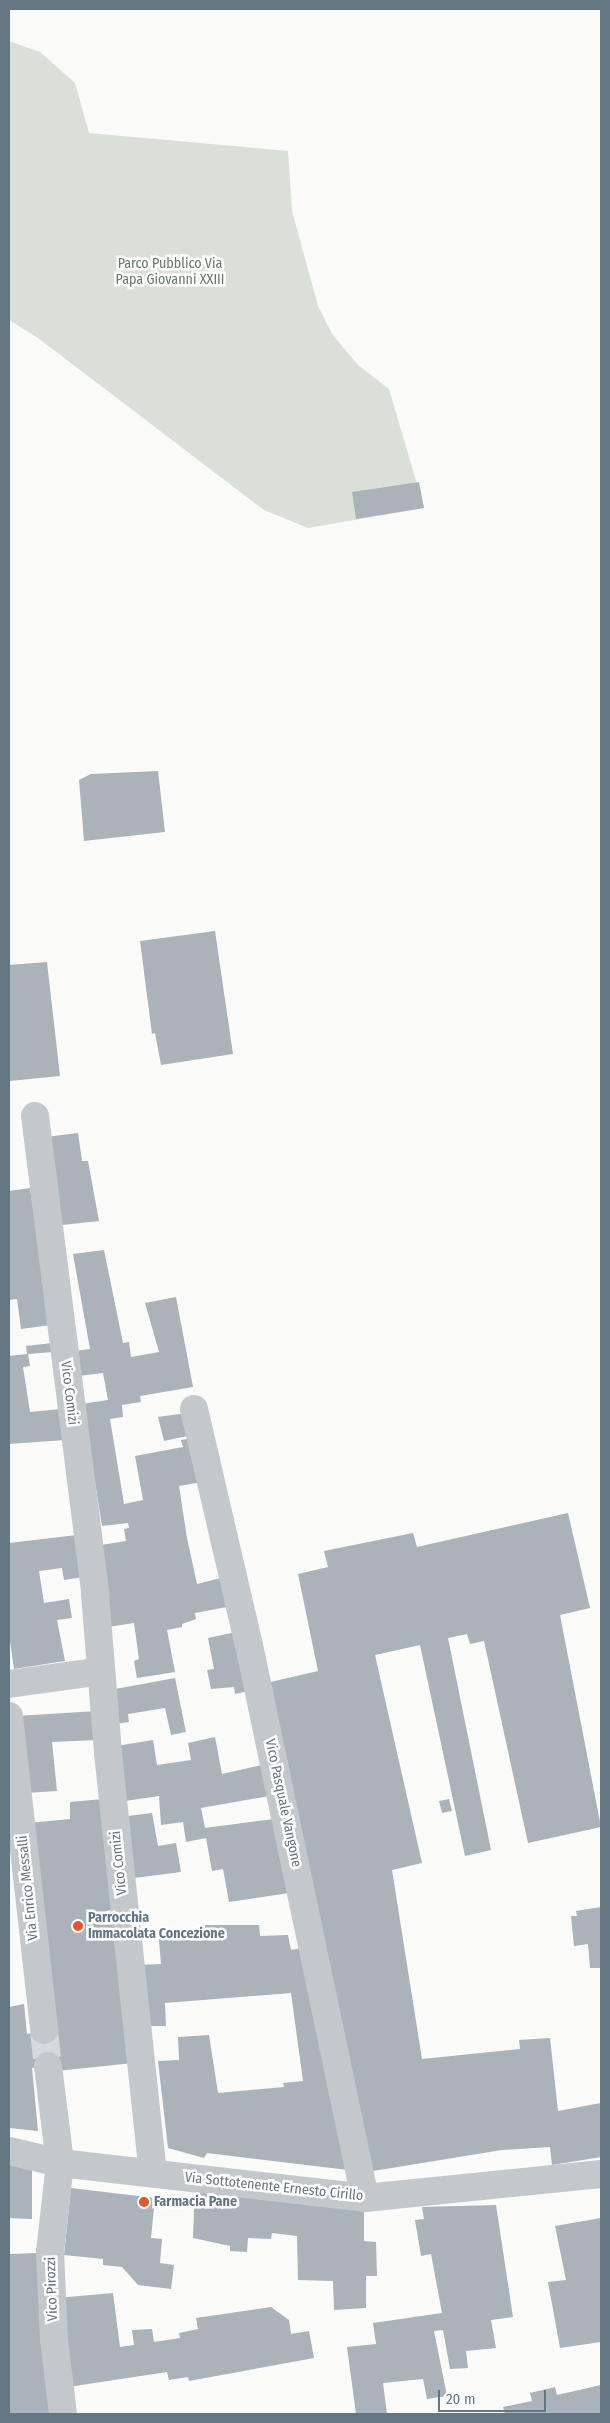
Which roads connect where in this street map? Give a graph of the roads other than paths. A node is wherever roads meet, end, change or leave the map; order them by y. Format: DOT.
graph roads {
  1 [pos="35,1116"];
  2 [pos="194,1409"];
  3 [pos="101,1671"];
  4 [pos="9,1684"];
  5 [pos="9,1716"];
  6 [pos="44,2030"];
  7 [pos="48,2066"];
  8 [pos="9,2151"];
  9 [pos="60,2164"];
  10 [pos="153,2174"];
  11 [pos="601,2174"];
  12 [pos="365,2198"];
  13 [pos="63,2414"];
  1 -- 3 [label="street, Vico Comizi"];
  2 -- 12 [label="street, Vico Pasquale Vangone"];
  3 -- 4 [label="street"];
  3 -- 10 [label="street, Vico Comizi"];
  5 -- 6 [label="street, Via Enrico Messalli"];
  7 -- 9 [label="street"];
  8 -- 9 [label="street, Via Sottotenente Ernesto Cirillo"];
  9 -- 10 [label="street, Via Sottotenente Ernesto Cirillo"];
  9 -- 13 [label="street, Vico Pirozzi"];
  10 -- 12 [label="street, Via Sottotenente Ernesto Cirillo"];
  11 -- 12 [label="street, Via Sottotenente Ernesto Cirillo"];
}
